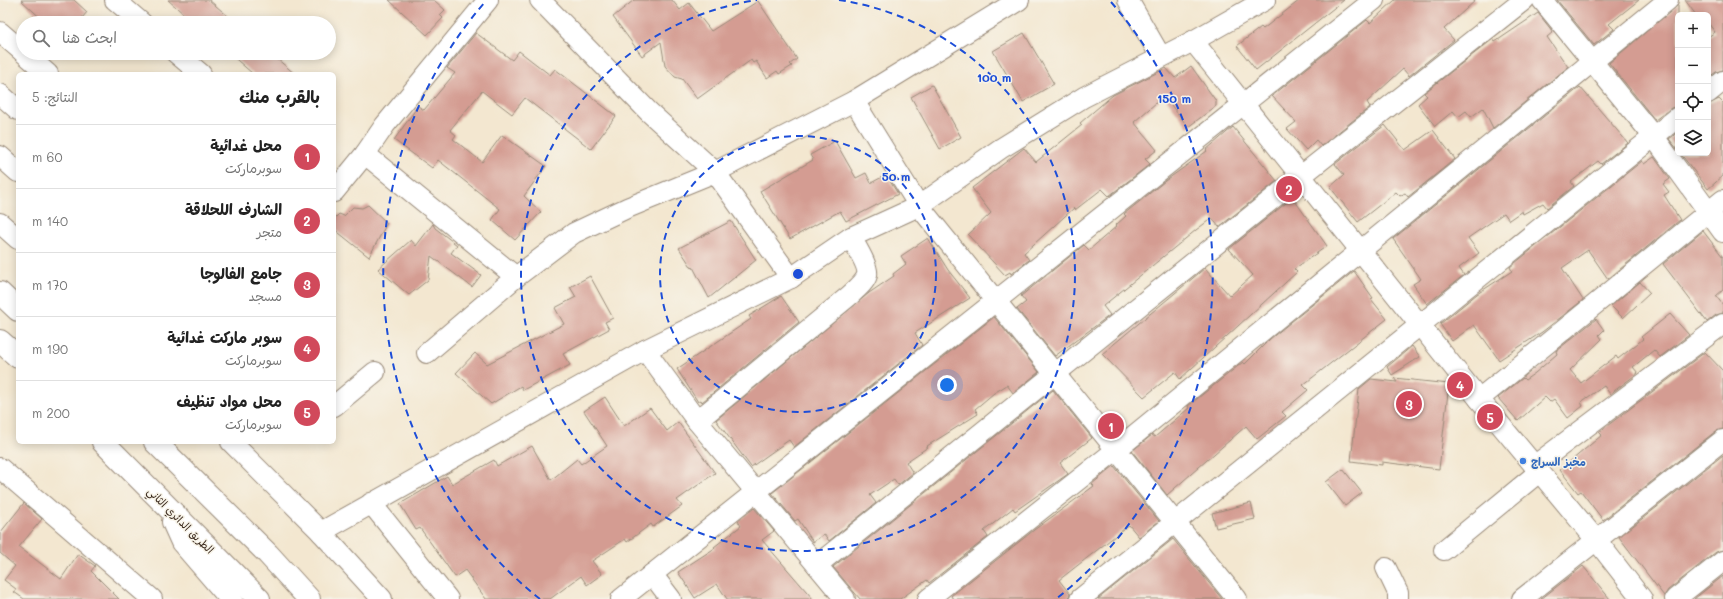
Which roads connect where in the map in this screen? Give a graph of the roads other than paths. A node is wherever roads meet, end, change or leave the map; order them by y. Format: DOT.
graph roads {
  1 [pos="115,0"];
  2 [pos="488,0"];
  3 [pos="540,0"];
  4 [pos="1019,0"];
  5 [pos="1128,0"];
  6 [pos="1265,0"];
  7 [pos="1374,0"];
  8 [pos="1524,0"];
  9 [pos="1542,0"];
  10 [pos="1668,0"];
  11 [pos="134,16"];
  12 [pos="0,32"];
  13 [pos="1194,41"];
  14 [pos="16,47"];
  15 [pos="1161,57"];
  16 [pos="31,60"];
  17 [pos="184,60"];
  18 [pos="1592,62"];
  19 [pos="46,72"];
  20 [pos="199,72"];
  21 [pos="1723,81"];
  22 [pos="1711,91"];
  23 [pos="0,94"];
  24 [pos="854,101"];
  25 [pos="1244,104"];
  26 [pos="16,108"];
  27 [pos="1675,120"];
  28 [pos="1654,137"];
  29 [pos="365,154"];
  30 [pos="0,156"];
  31 [pos="16,170"];
  32 [pos="716,172"];
  33 [pos="1301,176"];
  34 [pos="336,190"];
  35 [pos="1723,200"];
  36 [pos="919,206"];
  37 [pos="1707,213"];
  38 [pos="0,223"];
  39 [pos="1723,232"];
  40 [pos="16,237"];
  41 [pos="851,237"];
  42 [pos="1361,251"];
  43 [pos="516,277"];
  44 [pos="791,278"];
  45 [pos="0,293"];
  46 [pos="996,301"];
  47 [pos="16,308"];
  48 [pos="1723,324"];
  49 [pos="1420,325"];
  50 [pos="0,341"];
  51 [pos="645,350"];
  52 [pos="427,353"];
  53 [pos="16,355"];
  54 [pos="376,372"];
  55 [pos="1056,374"];
  56 [pos="1478,399"];
  57 [pos="336,404"];
  58 [pos="697,421"];
  59 [pos="1723,440"];
  60 [pos="105,444"];
  61 [pos="157,444"];
  62 [pos="233,444"];
  63 [pos="1116,450"];
  64 [pos="0,468"];
  65 [pos="1536,469"];
  66 [pos="756,491"];
  67 [pos="162,501"];
  68 [pos="371,503"];
  69 [pos="1175,522"];
  70 [pos="321,532"];
  71 [pos="1597,541"];
  72 [pos="1444,550"];
  73 [pos="1723,561"];
  74 [pos="817,565"];
  75 [pos="1386,568"];
  76 [pos="652,574"];
  77 [pos="1232,597"];
  78 [pos="152,599"];
  79 [pos="231,599"];
  80 [pos="259,599"];
  81 [pos="309,599"];
  82 [pos="382,599"];
  83 [pos="448,599"];
  84 [pos="621,599"];
  85 [pos="671,599"];
  86 [pos="845,599"];
  87 [pos="928,599"];
  88 [pos="1080,599"];
  89 [pos="1398,599"];
  90 [pos="1522,599"];
  91 [pos="1642,599"];
  92 [pos="1676,599"];
  1 -- 11 [label="street"];
  2 -- 29 [label="street"];
  3 -- 32 [label="street"];
  4 -- 24 [label="street"];
  5 -- 15 [label="street"];
  6 -- 13 [label="street"];
  7 -- 25 [label="street"];
  8 -- 33 [label="street"];
  9 -- 18 [label="street"];
  10 -- 18 [label="street"];
  12 -- 14 [label="street"];
  13 -- 15 [label="street"];
  13 -- 25 [label="street"];
  15 -- 36 [label="street"];
  16 -- 19 [label="street"];
  17 -- 20 [label="street"];
  18 -- 28 [label="street"];
  18 -- 42 [label="street"];
  21 -- 22 [label="street"];
  23 -- 26 [label="street"];
  24 -- 32 [label="street"];
  24 -- 36 [label="street"];
  25 -- 33 [label="street"];
  25 -- 46 [label="street"];
  27 -- 28 [label="street"];
  28 -- 37 [label="street"];
  28 -- 49 [label="street"];
  29 -- 34 [label="street"];
  29 -- 43 [label="street"];
  30 -- 31 [label="street"];
  32 -- 43 [label="street"];
  32 -- 44 [label="street"];
  33 -- 42 [label="street"];
  33 -- 55 [label="street"];
  35 -- 37 [label="street"];
  36 -- 41 [label="street"];
  36 -- 46 [label="street"];
  37 -- 39 [label="street"];
  37 -- 56 [label="street"];
  38 -- 40 [label="street"];
  41 -- 44 [label="street"];
  41 -- 58 [label="street"];
  42 -- 49 [label="street"];
  42 -- 63 [label="street"];
  43 -- 52 [label="street"];
  44 -- 51 [label="street"];
  45 -- 47 [label="highway"];
  46 -- 55 [label="street"];
  46 -- 66 [label="street"];
  48 -- 65 [label="street"];
  49 -- 56 [label="street"];
  49 -- 69 [label="street"];
  50 -- 53 [label="highway"];
  51 -- 58 [label="street"];
  51 -- 68 [label="street"];
  54 -- 57 [label="street"];
  55 -- 63 [label="street"];
  55 -- 74 [label="street"];
  56 -- 65 [label="street"];
  58 -- 66 [label="street"];
  59 -- 71 [label="street"];
  60 -- 67 [label="highway, الطريق الدائري الثاني"];
  61 -- 81 [label="highway"];
  62 -- 70 [label="street"];
  63 -- 69 [label="street"];
  63 -- 87 [label="street"];
  64 -- 78 [label="street"];
  65 -- 71 [label="street"];
  65 -- 72 [label="street"];
  66 -- 74 [label="street"];
  66 -- 76 [label="street"];
  67 -- 79 [label="highway"];
  67 -- 80 [label="highway, الطريق الدائري الثاني"];
  68 -- 70 [label="street"];
  68 -- 83 [label="street"];
  69 -- 77 [label="street"];
  69 -- 88 [label="street"];
  70 -- 82 [label="street"];
  71 -- 90 [label="street"];
  71 -- 91 [label="street"];
  73 -- 92 [label="street"];
  74 -- 86 [label="street"];
  75 -- 89 [label="street"];
  76 -- 84 [label="street"];
  76 -- 85 [label="street"];
}
